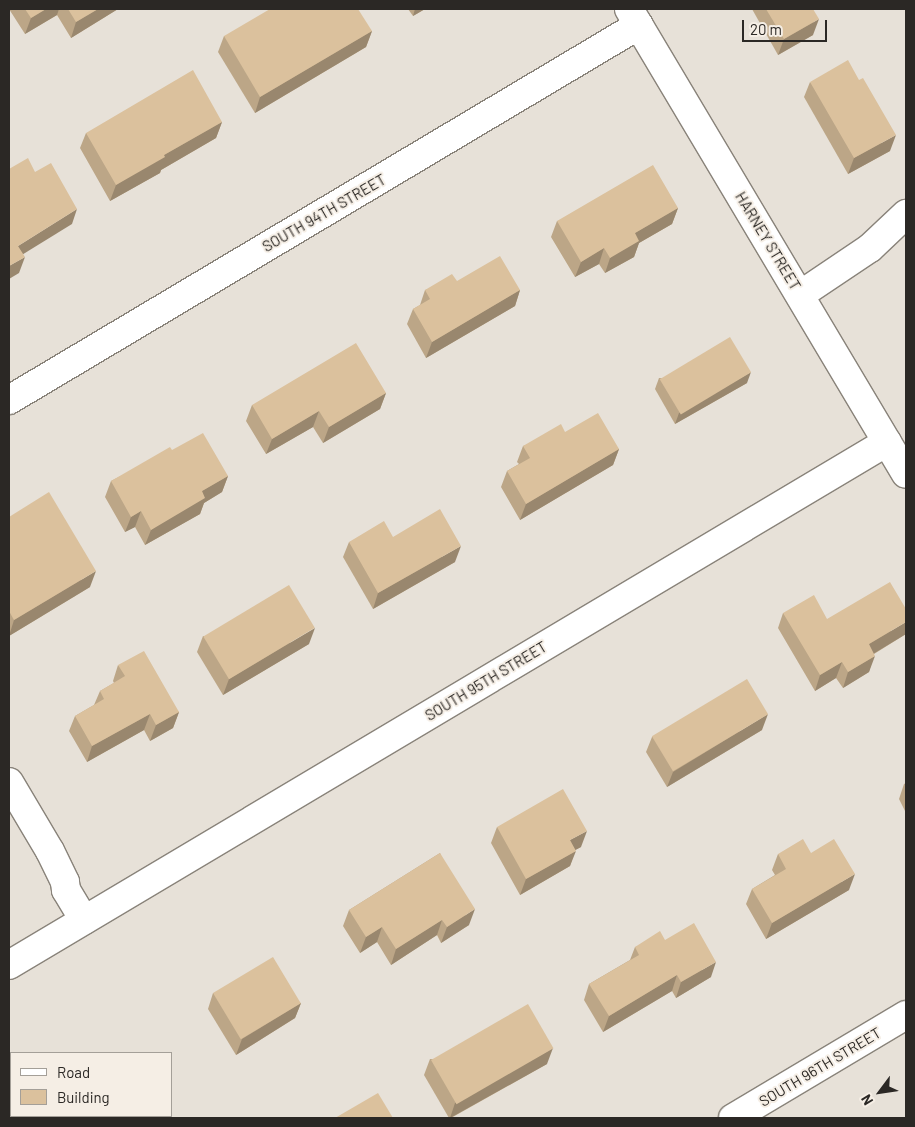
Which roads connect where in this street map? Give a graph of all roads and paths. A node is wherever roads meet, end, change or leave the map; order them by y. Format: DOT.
graph roads {
  1 [pos="634,17"];
  2 [pos="906,214"];
  3 [pos="800,295"];
  4 [pos="9,400"];
  5 [pos="887,442"];
  6 [pos="906,474"];
  7 [pos="9,782"];
  8 [pos="84,920"];
  9 [pos="9,965"];
  10 [pos="906,1015"];
  11 [pos="733,1118"];
  1 -- 3 [label="street, HARNEY STREET"];
  1 -- 4 [label="street, SOUTH 94TH STREET"];
  2 -- 3 [label="street"];
  3 -- 5 [label="street, HARNEY STREET"];
  5 -- 6 [label="street, HARNEY STREET"];
  5 -- 8 [label="street, SOUTH 95TH STREET"];
  7 -- 8 [label="street"];
  8 -- 9 [label="street, SOUTH 95TH STREET"];
  10 -- 11 [label="street, SOUTH 96TH STREET"];
}
